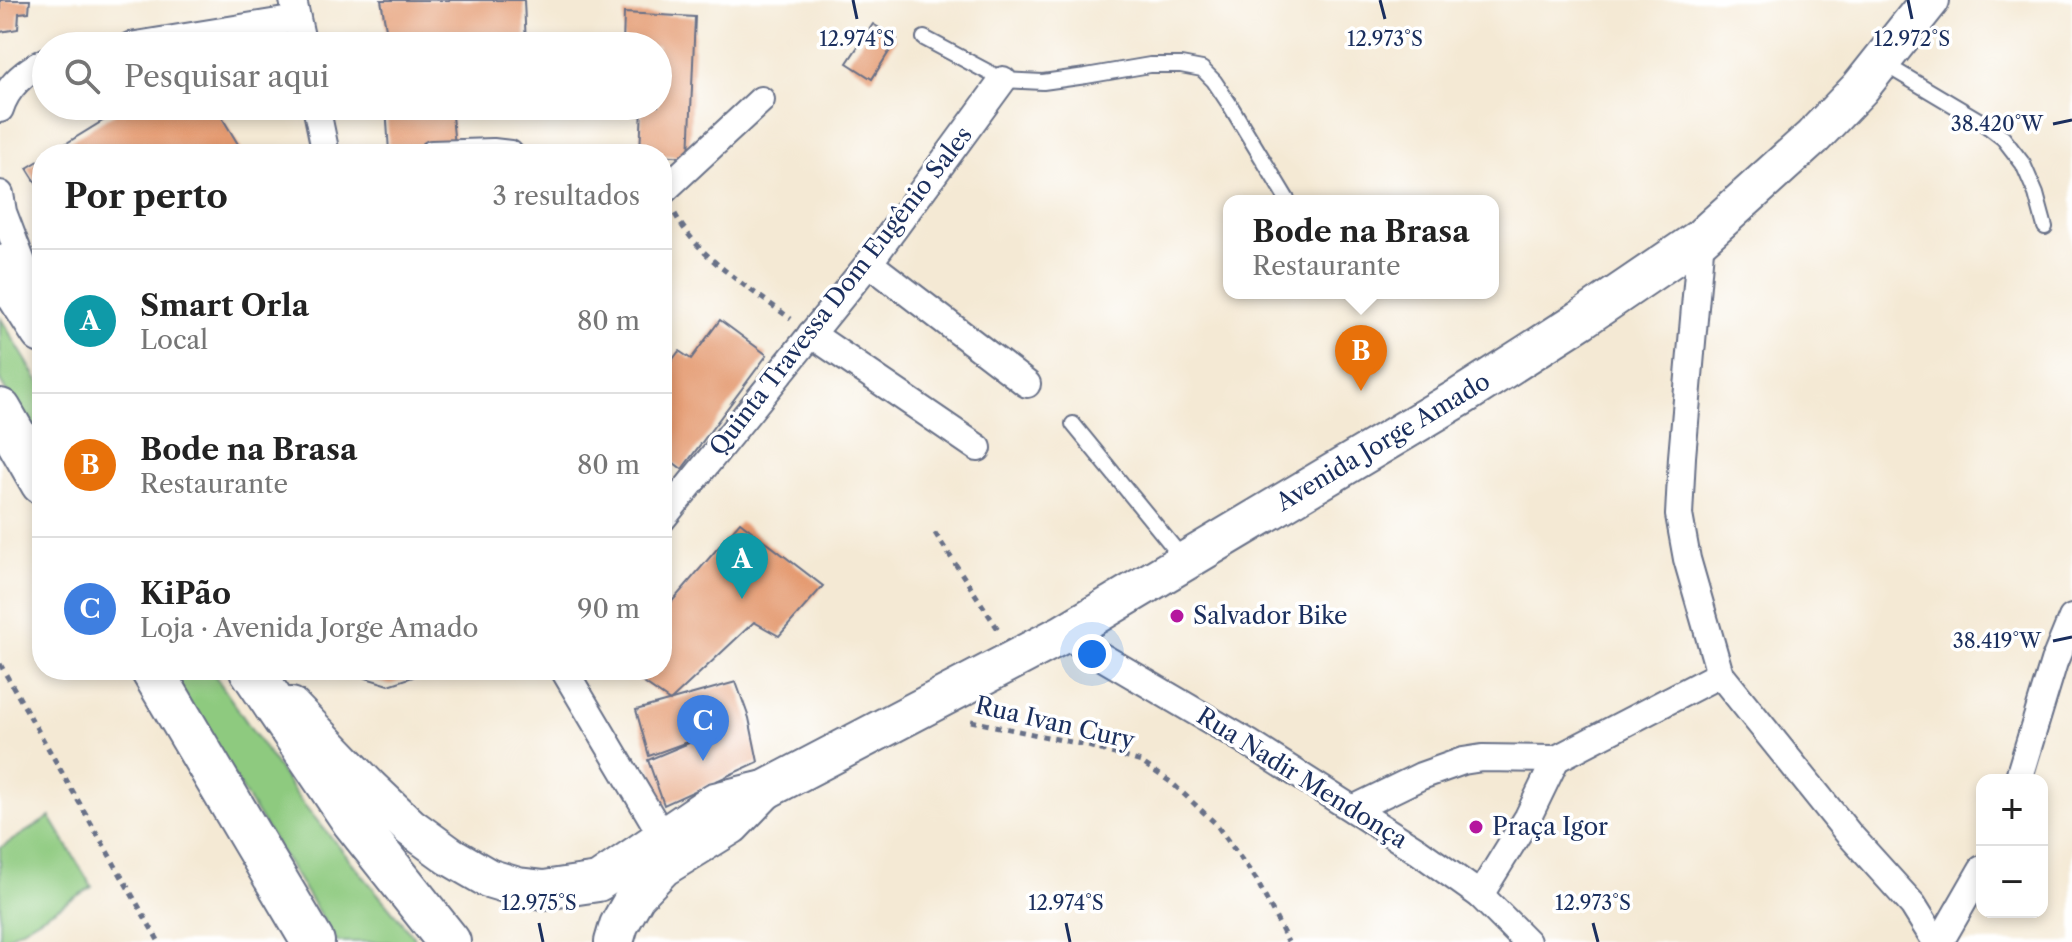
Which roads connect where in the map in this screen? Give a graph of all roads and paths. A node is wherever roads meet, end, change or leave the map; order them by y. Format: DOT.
graph roads {
  1 [pos="1930,0"];
  2 [pos="295,10"];
  3 [pos="194,32"];
  4 [pos="300,32"];
  5 [pos="924,38"];
  6 [pos="1881,61"];
  7 [pos="32,69"];
  8 [pos="1003,80"];
  9 [pos="761,100"];
  10 [pos="0,109"];
  11 [pos="319,120"];
  12 [pos="324,144"];
  13 [pos="672,184"];
  14 [pos="0,194"];
  15 [pos="1284,195"];
  16 [pos="672,210"];
  17 [pos="2045,227"];
  18 [pos="1701,238"];
  19 [pos="869,263"];
  20 [pos="0,266"];
  21 [pos="32,288"];
  22 [pos="32,316"];
  23 [pos="811,334"];
  24 [pos="1027,384"];
  25 [pos="0,410"];
  26 [pos="1073,424"];
  27 [pos="978,448"];
  28 [pos="32,466"];
  29 [pos="672,507"];
  30 [pos="935,533"];
  31 [pos="1184,561"];
  32 [pos="2072,618"];
  33 [pos="1063,634"];
  34 [pos="1017,658"];
  35 [pos="0,664"];
  36 [pos="1720,674"];
  37 [pos="158,680"];
  38 [pos="260,680"];
  39 [pos="263,680"];
  40 [pos="570,680"];
  41 [pos="917,710"];
  42 [pos="1556,759"];
  43 [pos="2020,774"];
  44 [pos="765,790"];
  45 [pos="1353,809"];
  46 [pos="663,837"];
  47 [pos="1976,879"];
  48 [pos="1480,895"];
  49 [pos="444,938"];
  50 [pos="159,942"];
  51 [pos="313,942"];
  52 [pos="614,942"];
  53 [pos="1288,942"];
  54 [pos="1527,942"];
  55 [pos="1938,942"];
  1 -- 6 [label="main road, Avenida Jorge Amado"];
  2 -- 3 [label="street"];
  2 -- 4 [label="street"];
  5 -- 8 [label="lane"];
  6 -- 17 [label="lane"];
  6 -- 18 [label="main road, Avenida Jorge Amado"];
  7 -- 10 [label="street"];
  8 -- 15 [label="lane"];
  8 -- 19 [label="street, Quinta Travessa Dom Eugênio Sales"];
  9 -- 13 [label="street"];
  11 -- 12 [label="street"];
  14 -- 21 [label="street"];
  16 -- 23 [label="path"];
  18 -- 31 [label="main road, Avenida Jorge Amado"];
  18 -- 36 [label="street"];
  19 -- 23 [label="street, Quinta Travessa Dom Eugênio Sales"];
  19 -- 24 [label="street"];
  20 -- 22 [label="main road"];
  23 -- 27 [label="street"];
  23 -- 29 [label="street, Quinta Travessa Dom Eugênio Sales"];
  25 -- 28 [label="main road"];
  26 -- 31 [label="lane"];
  30 -- 34 [label="path"];
  31 -- 33 [label="main road, Avenida Jorge Amado"];
  32 -- 43 [label="street"];
  33 -- 34 [label="main road, Avenida Jorge Amado"];
  33 -- 45 [label="street, Rua Nadir Mendonça"];
  34 -- 41 [label="main road, Avenida Jorge Amado"];
  35 -- 50 [label="path"];
  36 -- 42 [label="street"];
  36 -- 55 [label="street"];
  37 -- 51 [label="main road"];
  38 -- 49 [label="main road"];
  39 -- 46 [label="main road, Avenida Jorge Amado"];
  40 -- 46 [label="street"];
  41 -- 44 [label="main road, Avenida Jorge Amado"];
  41 -- 53 [label="path, Rua Ivan Cury"];
  42 -- 45 [label="street"];
  42 -- 48 [label="street"];
  44 -- 46 [label="main road, Avenida Jorge Amado"];
  44 -- 52 [label="main road, Avenida Jorge Amado"];
  45 -- 48 [label="street, Rua Nadir Mendonça"];
  47 -- 55 [label="street"];
  48 -- 54 [label="street, Rua Nadir Mendonça"];
}
